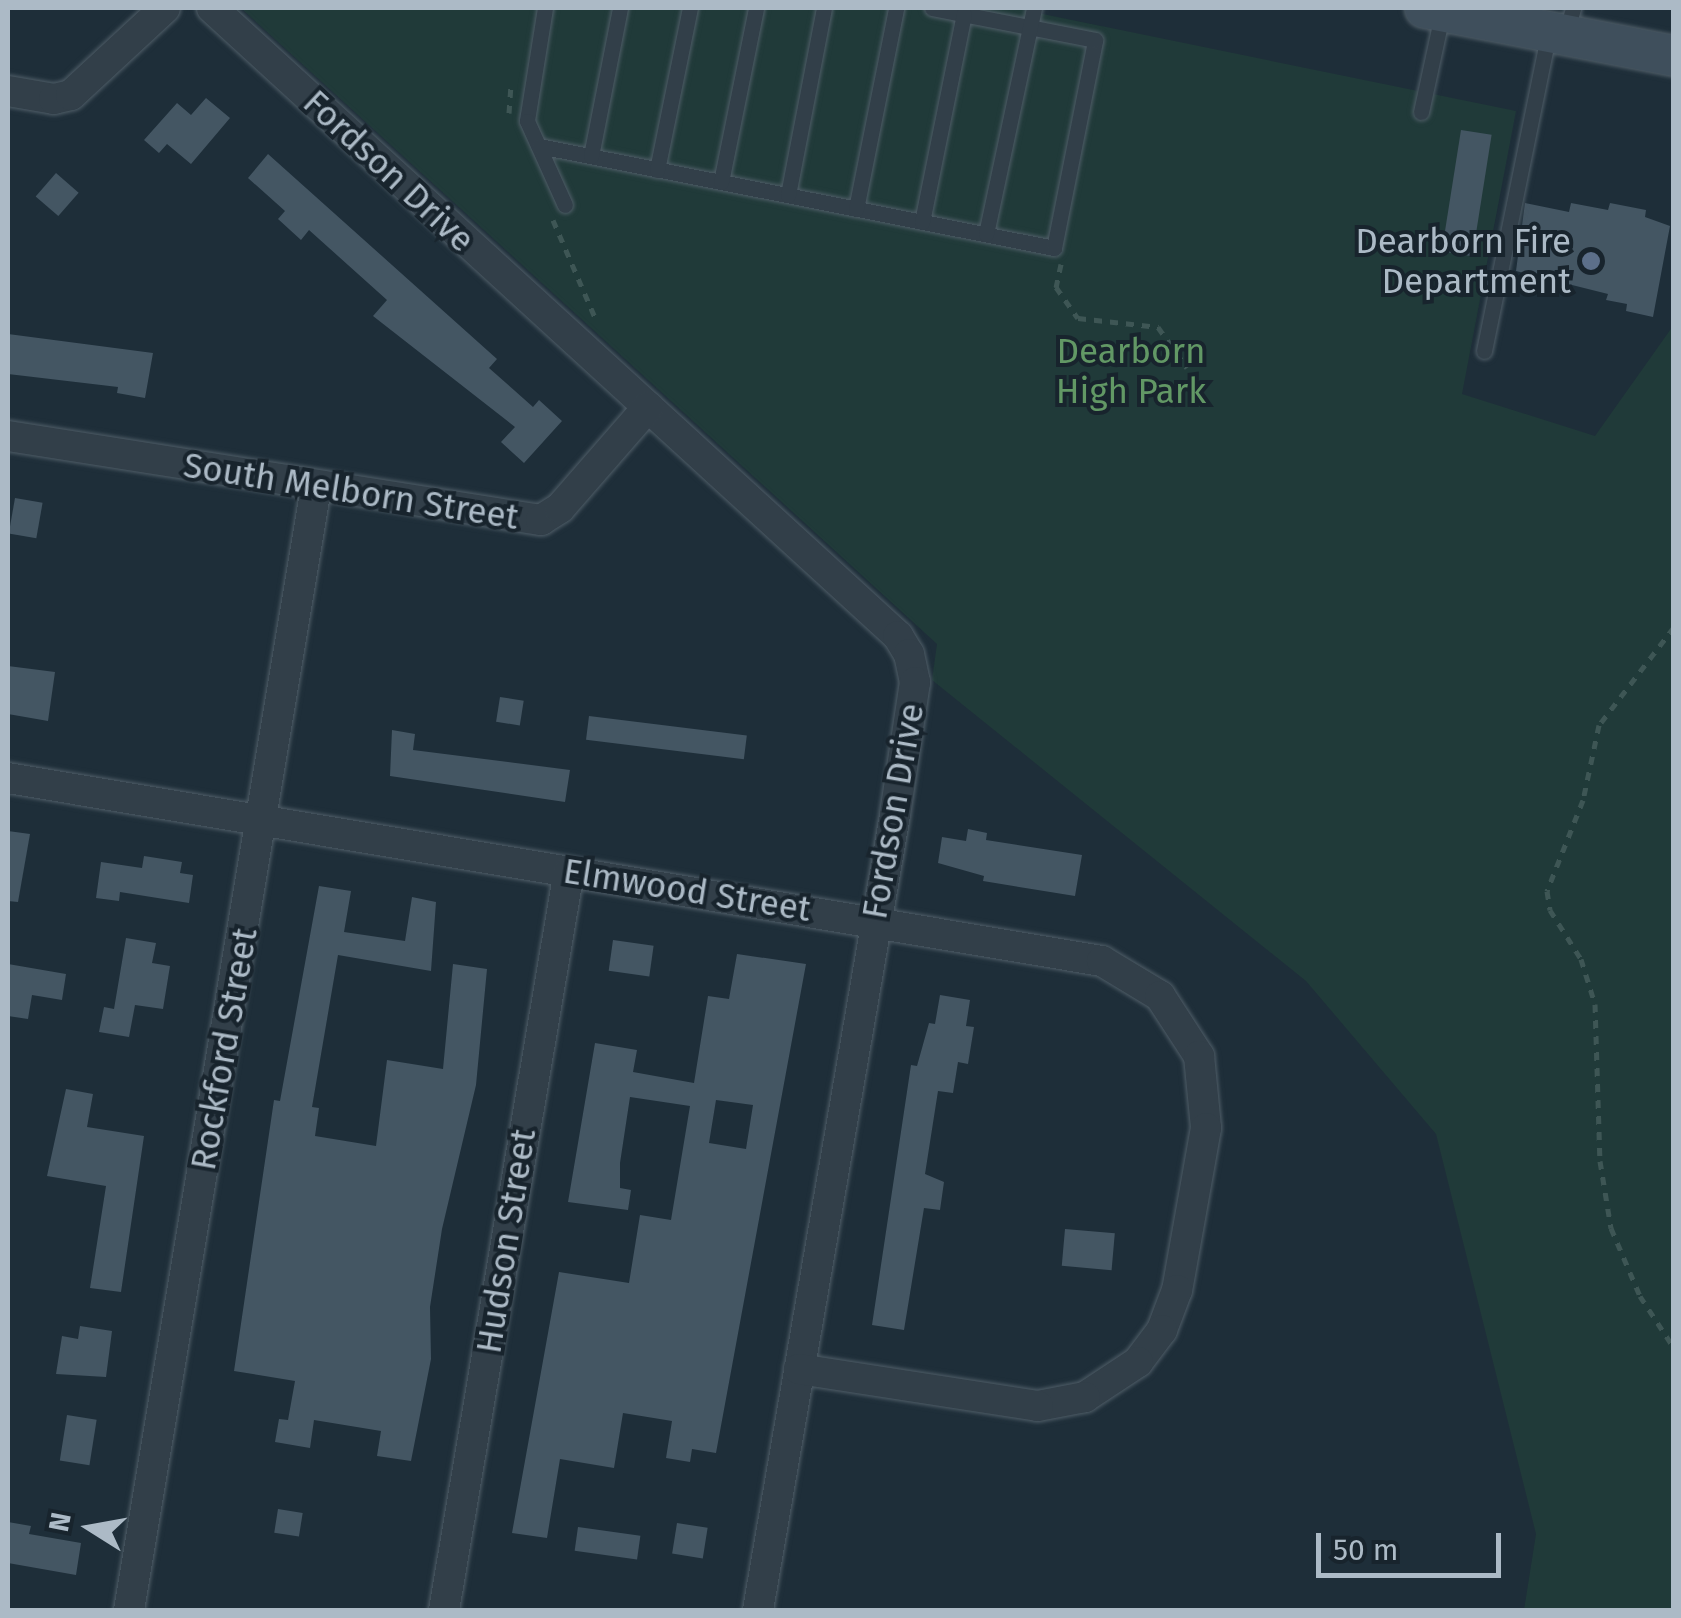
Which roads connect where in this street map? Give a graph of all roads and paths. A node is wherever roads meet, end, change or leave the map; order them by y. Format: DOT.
graph roads {
  1 [pos="166,8"];
  2 [pos="212,8"];
  3 [pos="545,8"];
  4 [pos="620,8"];
  5 [pos="690,8"];
  6 [pos="756,8"];
  7 [pos="824,8"];
  8 [pos="896,8"];
  9 [pos="932,8"];
  10 [pos="1034,8"];
  11 [pos="1434,9"];
  12 [pos="964,14"];
  13 [pos="1562,25"];
  14 [pos="1028,26"];
  15 [pos="1674,56"];
  16 [pos="8,90"];
  17 [pos="1422,112"];
  18 [pos="539,146"];
  19 [pos="591,156"];
  20 [pos="657,170"];
  21 [pos="722,182"];
  22 [pos="788,195"];
  23 [pos="565,205"];
  24 [pos="856,209"];
  25 [pos="922,222"];
  26 [pos="986,234"];
  27 [pos="1054,248"];
  28 [pos="1484,351"];
  29 [pos="1186,368"];
  30 [pos="648,408"];
  31 [pos="8,436"];
  32 [pos="316,488"];
  33 [pos="1674,627"];
  34 [pos="8,778"];
  35 [pos="264,819"];
  36 [pos="569,871"];
  37 [pos="874,920"];
  38 [pos="1674,1348"];
  39 [pos="799,1369"];
  40 [pos="130,1610"];
  41 [pos="444,1610"];
  42 [pos="758,1610"];
  1 -- 16 [label="street"];
  2 -- 30 [label="street, Fordson Drive"];
  3 -- 18 [label="lane"];
  4 -- 19 [label="lane"];
  5 -- 20 [label="lane"];
  6 -- 21 [label="lane"];
  7 -- 22 [label="lane"];
  8 -- 24 [label="lane"];
  9 -- 12 [label="lane"];
  10 -- 14 [label="lane"];
  11 -- 13 [label="main road"];
  11 -- 17 [label="lane"];
  12 -- 14 [label="lane"];
  12 -- 25 [label="lane"];
  13 -- 15 [label="main road"];
  13 -- 28 [label="lane"];
  14 -- 26 [label="lane"];
  14 -- 27 [label="lane"];
  18 -- 19 [label="lane"];
  18 -- 23 [label="lane"];
  19 -- 20 [label="lane"];
  20 -- 21 [label="lane"];
  21 -- 22 [label="lane"];
  22 -- 24 [label="lane"];
  24 -- 25 [label="lane"];
  25 -- 26 [label="lane"];
  26 -- 27 [label="lane"];
  27 -- 29 [label="path"];
  30 -- 32 [label="street, South Melborn Street"];
  30 -- 37 [label="street, Fordson Drive"];
  31 -- 32 [label="street, South Melborn Street"];
  32 -- 35 [label="street, Rockford Street"];
  33 -- 38 [label="path"];
  34 -- 35 [label="street, Elmwood Street"];
  35 -- 36 [label="street, Elmwood Street"];
  35 -- 40 [label="street, Rockford Street"];
  36 -- 37 [label="street, Elmwood Street"];
  36 -- 41 [label="street, Hudson Street"];
  37 -- 39 [label="street, Fordson Drive"];
  37 -- 39 [label="street, Elmwood Street"];
  39 -- 42 [label="street, Fordson Drive"];
}
